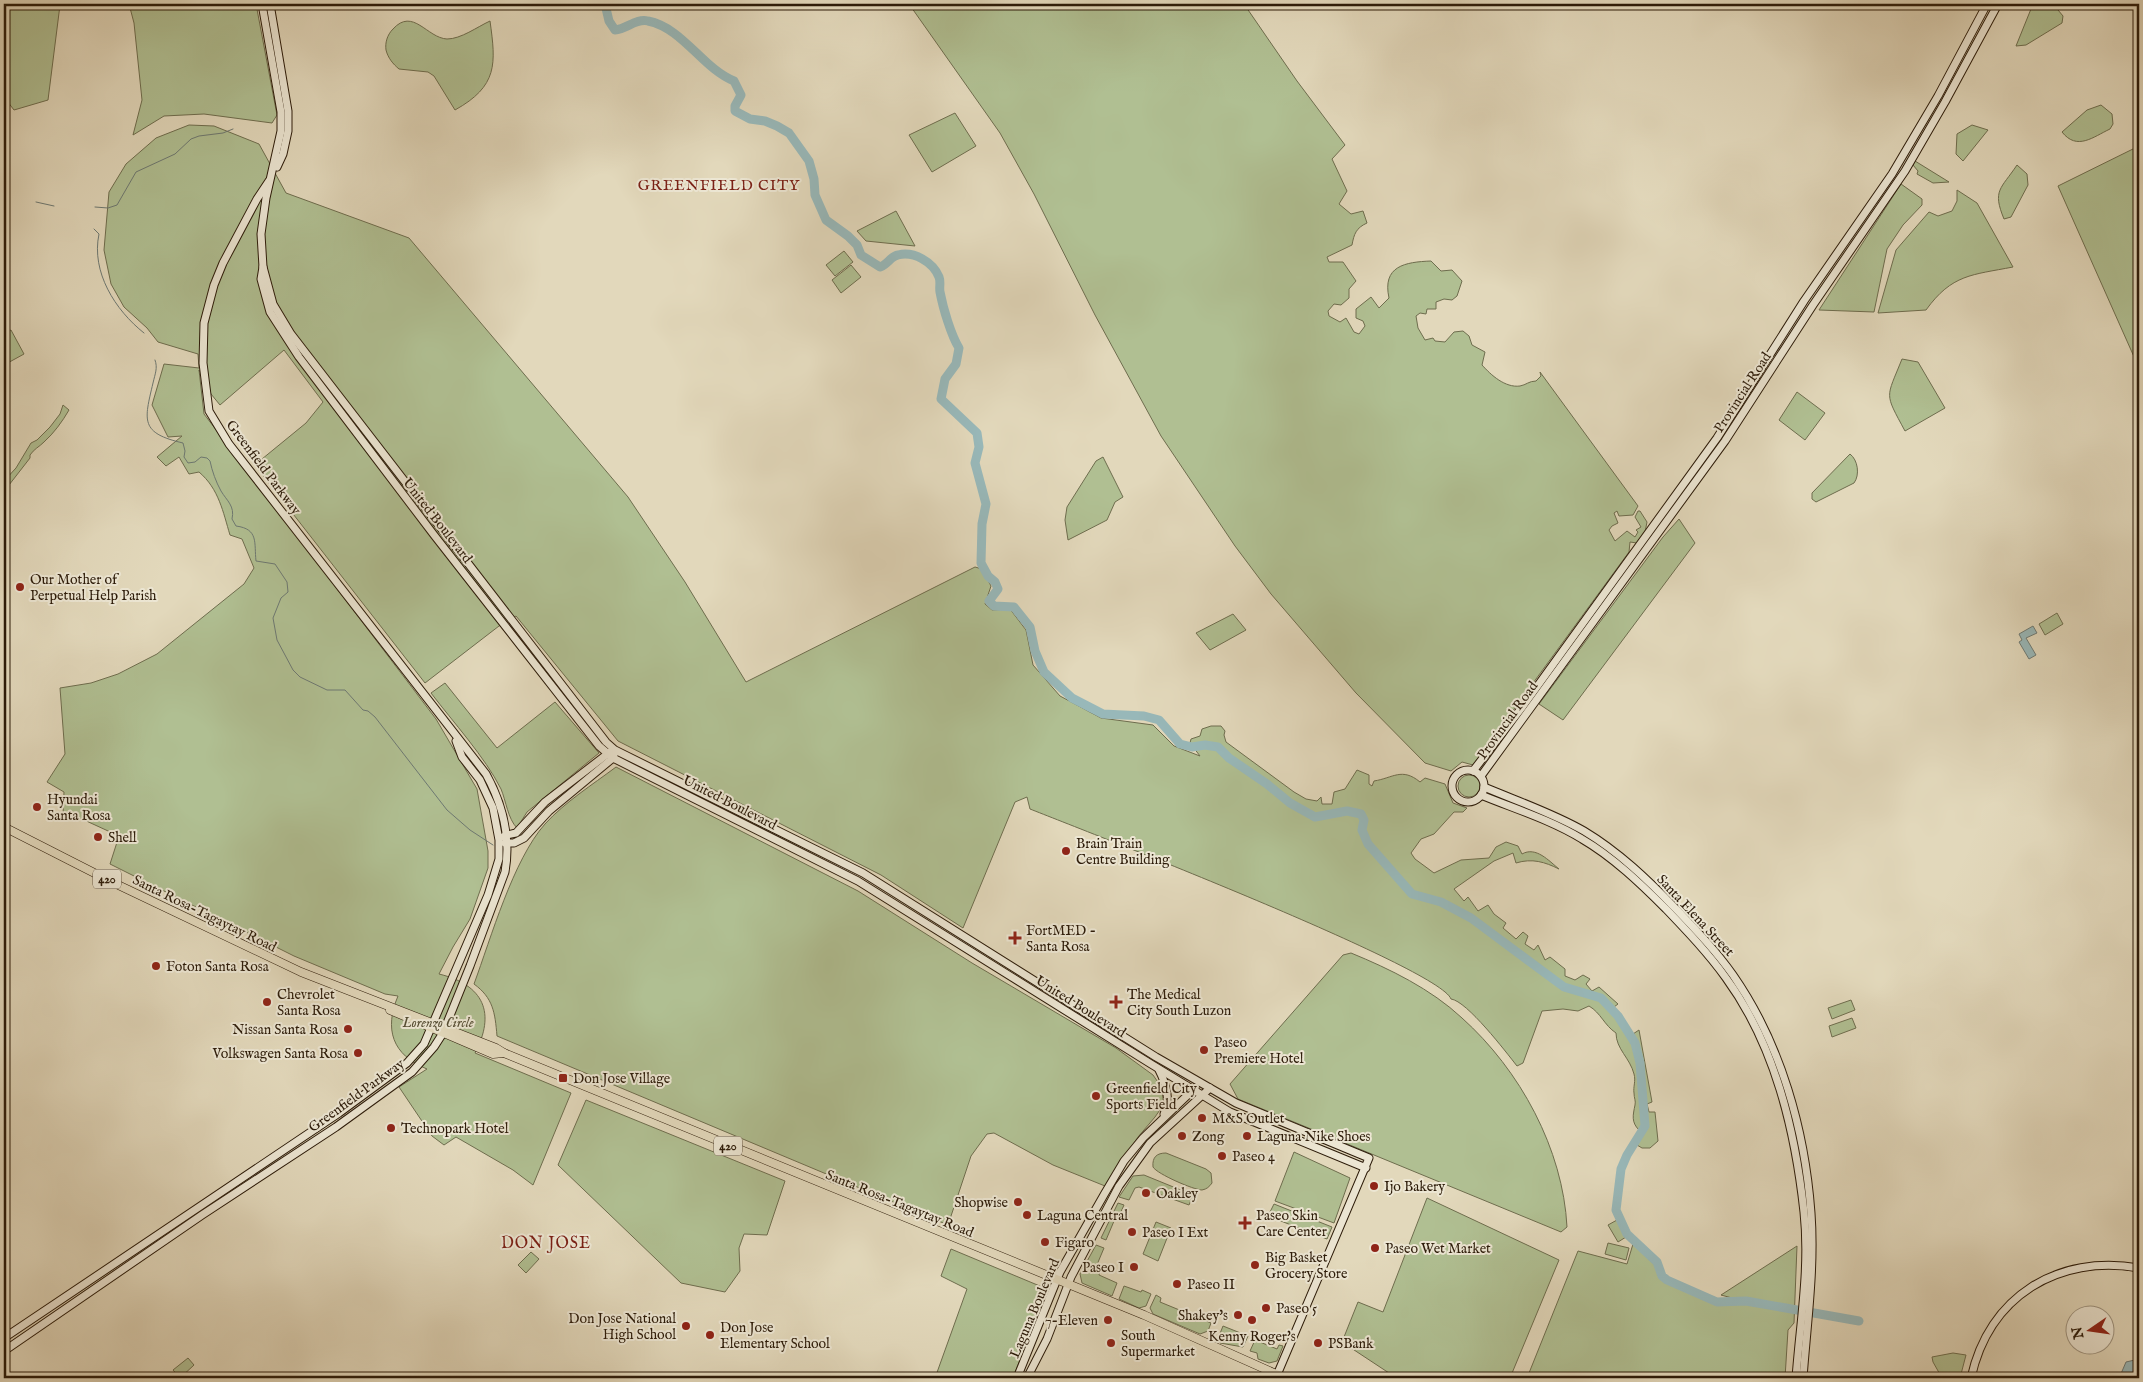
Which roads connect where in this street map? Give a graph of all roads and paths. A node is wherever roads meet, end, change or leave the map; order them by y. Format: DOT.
graph roads {
  1 [pos="262,4"];
  2 [pos="270,4"];
  3 [pos="1998,4"];
  4 [pos="1985,7"];
  5 [pos="1992,14"];
  6 [pos="272,176"];
  7 [pos="263,267"];
  8 [pos="1813,288"];
  9 [pos="1820,294"];
  10 [pos="1739,404"];
  11 [pos="1746,408"];
  12 [pos="1620,573"];
  13 [pos="1627,578"];
  14 [pos="453,733"];
  15 [pos="606,753"];
  16 [pos="614,754"];
  17 [pos="1474,771"];
  18 [pos="1481,776"];
  19 [pos="1484,787"];
  20 [pos="1481,795"];
  21 [pos="4,827"];
  22 [pos="507,834"];
  23 [pos="499,840"];
  24 [pos="507,844"];
  25 [pos="433,1026"];
  26 [pos="444,1030"];
  27 [pos="1159,1069"];
  28 [pos="1200,1083"];
  29 [pos="1210,1088"];
  30 [pos="1193,1090"];
  31 [pos="1202,1096"];
  32 [pos="1162,1117"];
  33 [pos="1124,1161"];
  34 [pos="1132,1166"];
  35 [pos="1366,1168"];
  36 [pos="2139,1268"];
  37 [pos="1056,1280"];
  38 [pos="1068,1285"];
  39 [pos="1805,1309"];
  40 [pos="4,1338"];
  41 [pos="4,1351"];
  42 [pos="1277,1375"];
  43 [pos="1017,1378"];
  44 [pos="1027,1378"];
  45 [pos="1285,1378"];
  46 [pos="1796,1378"];
  47 [pos="1803,1378"];
  48 [pos="1971,1378"];
  1 -- 6 [label="main road"];
  2 -- 6 [label="main road, Greenfield Parkway"];
  3 -- 5 [label="main road, Provincial Road"];
  4 -- 5 [label="main road"];
  4 -- 8 [label="main road, Provincial Road"];
  5 -- 9 [label="main road, Provincial Road"];
  6 -- 7 [label="main road, United Boulevard"];
  6 -- 14 [label="main road, Greenfield Parkway"];
  7 -- 15 [label="main road, United Boulevard"];
  7 -- 16 [label="main road, United Boulevard"];
  8 -- 9 [label="main road"];
  8 -- 10 [label="main road, Provincial Road"];
  9 -- 11 [label="main road, Provincial Road"];
  10 -- 11 [label="main road"];
  10 -- 12 [label="main road, Provincial Road"];
  11 -- 13 [label="main road, Provincial Road"];
  12 -- 13 [label="main road"];
  12 -- 17 [label="main road, Provincial Road"];
  13 -- 18 [label="main road, Provincial Road"];
  14 -- 22 [label="main road, Greenfield Parkway"];
  14 -- 23 [label="main road, Greenfield Parkway"];
  15 -- 16 [label="main road"];
  15 -- 22 [label="main road"];
  16 -- 24 [label="main road"];
  16 -- 27 [label="main road, United Boulevard"];
  16 -- 28 [label="main road, United Boulevard"];
  17 -- 18 [label="main road"];
  17 -- 20 [label="main road"];
  18 -- 19 [label="main road"];
  19 -- 20 [label="main road"];
  19 -- 39 [label="main road, Santa Elena Street"];
  20 -- 39 [label="main road, Santa Elena Street"];
  21 -- 25 [label="main road, Santa Rosa-Tagaytay Road / 420"];
  22 -- 23 [label="main road"];
  22 -- 24 [label="main road, Greenfield Parkway"];
  23 -- 24 [label="main road"];
  23 -- 25 [label="main road, Greenfield Parkway"];
  24 -- 26 [label="main road, Greenfield Parkway"];
  25 -- 26 [label="main road, Santa Rosa-Tagaytay Road / 420"];
  25 -- 40 [label="main road, Greenfield Parkway"];
  26 -- 37 [label="main road, Santa Rosa-Tagaytay Road / 420"];
  26 -- 41 [label="main road, Greenfield Parkway"];
  27 -- 30 [label="main road, United Boulevard"];
  27 -- 32 [label="main road"];
  28 -- 29 [label="main road, United Boulevard"];
  28 -- 30 [label="main road, Laguna Boulevard"];
  29 -- 31 [label="main road, Laguna Boulevard"];
  29 -- 35 [label="main road, United Boulevard"];
  30 -- 31 [label="main road, United Boulevard"];
  30 -- 32 [label="main road, Laguna Boulevard"];
  31 -- 34 [label="main road, Laguna Boulevard"];
  31 -- 35 [label="main road, United Boulevard"];
  32 -- 33 [label="main road, Laguna Boulevard"];
  33 -- 34 [label="main road"];
  33 -- 37 [label="main road, Laguna Boulevard"];
  34 -- 38 [label="main road, Laguna Boulevard"];
  35 -- 42 [label="main road"];
  36 -- 48 [label="main road"];
  37 -- 38 [label="main road, Santa Rosa-Tagaytay Road / 420"];
  37 -- 43 [label="main road, Laguna Boulevard"];
  38 -- 42 [label="main road, Santa Rosa-Tagaytay Road / 420"];
  38 -- 44 [label="main road, Laguna Boulevard"];
  39 -- 46 [label="main road, Santa Elena Street"];
  39 -- 47 [label="main road, Santa Elena Street"];
  42 -- 45 [label="main road, Santa Rosa-Tagaytay Road / 420"];
}
